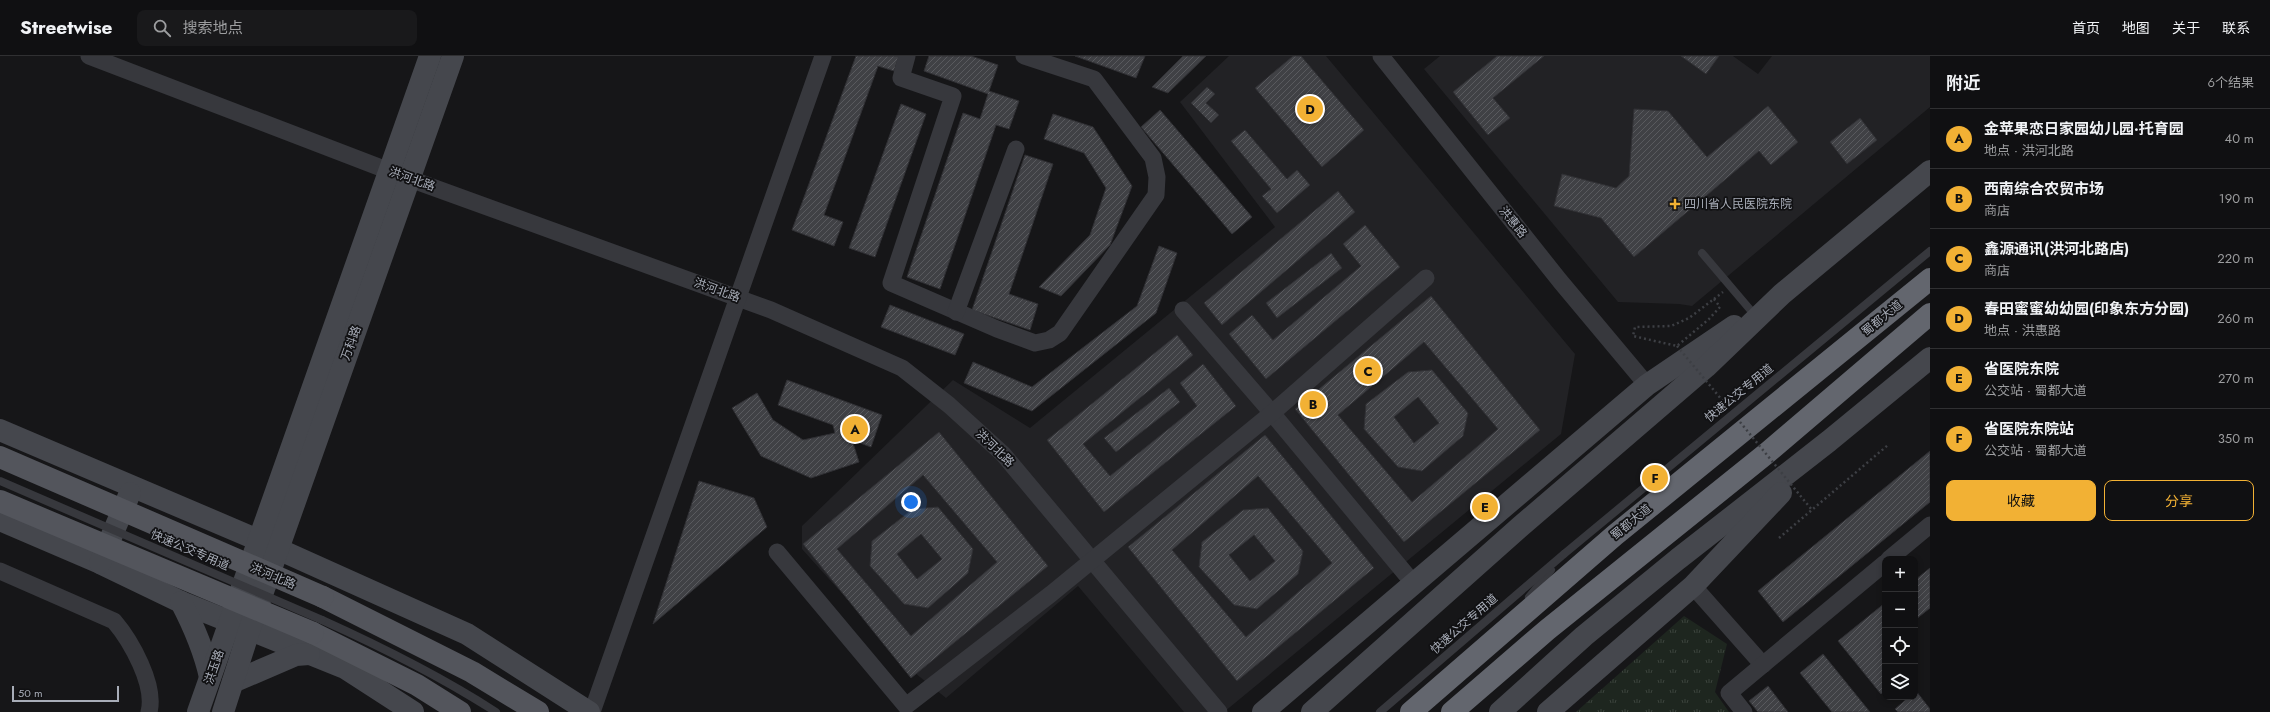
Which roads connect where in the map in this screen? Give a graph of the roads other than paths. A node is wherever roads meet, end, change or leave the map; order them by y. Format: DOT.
graph roads {
  1 [pos="89,56"];
  2 [pos="430,56"];
  3 [pos="453,56"];
  4 [pos="823,56"];
  5 [pos="907,56"];
  6 [pos="1024,56"];
  7 [pos="1381,56"];
  8 [pos="1016,149"];
  9 [pos="389,171"];
  10 [pos="1930,171"];
  11 [pos="410,179"];
  12 [pos="1930,251"];
  13 [pos="1702,253"];
  14 [pos="1426,278"];
  15 [pos="1930,278"];
  16 [pos="1782,294"];
  17 [pos="738,298"];
  18 [pos="1183,310"];
  19 [pos="956,312"];
  20 [pos="1753,313"];
  21 [pos="1930,314"];
  22 [pos="1930,358"];
  23 [pos="1647,385"];
  24 [pos="1272,413"];
  25 [pos="0,430"];
  26 [pos="1829,441"];
  27 [pos="0,458"];
  28 [pos="0,481"];
  29 [pos="133,487"];
  30 [pos="0,501"];
  31 [pos="0,520"];
  32 [pos="1930,525"];
  33 [pos="258,540"];
  34 [pos="278,549"];
  35 [pos="777,552"];
  36 [pos="1564,554"];
  37 [pos="1893,556"];
  38 [pos="1093,560"];
  39 [pos="100,563"];
  40 [pos="1882,566"];
  41 [pos="0,570"];
  42 [pos="1414,584"];
  43 [pos="1692,586"];
  44 [pos="181,602"];
  45 [pos="230,622"];
  46 [pos="249,631"];
  47 [pos="309,654"];
  48 [pos="1763,665"];
  49 [pos="210,677"];
  50 [pos="233,682"];
  51 [pos="417,685"];
  52 [pos="149,712"];
  53 [pos="198,712"];
  54 [pos="223,712"];
  55 [pos="413,712"];
  56 [pos="449,712"];
  57 [pos="460,712"];
  58 [pos="496,712"];
  59 [pos="538,712"];
  60 [pos="590,712"];
  61 [pos="1219,712"];
  62 [pos="1264,712"];
  63 [pos="1312,712"];
  64 [pos="1380,712"];
  65 [pos="1405,712"];
  66 [pos="1411,712"];
  67 [pos="1452,712"];
  68 [pos="1500,712"];
  69 [pos="1548,712"];
  70 [pos="1744,712"];
  1 -- 9 [label="street, 洪河北路"];
  2 -- 9 [label="main road, 万科路"];
  3 -- 11 [label="main road, 万科路"];
  4 -- 17 [label="street"];
  5 -- 19 [label="street"];
  6 -- 19 [label="street"];
  7 -- 23 [label="street, 洪惠路"];
  8 -- 19 [label="street"];
  9 -- 11 [label="street, 洪河北路"];
  9 -- 33 [label="main road, 万科路"];
  10 -- 16 [label="main road"];
  11 -- 17 [label="street, 洪河北路"];
  11 -- 34 [label="main road, 万科路"];
  12 -- 36 [label="lane, 快速公交专用道, bridge"];
  13 -- 20 [label="lane"];
  14 -- 24 [label="street"];
  15 -- 66 [label="highway, 蜀都大道"];
  16 -- 20 [label="main road"];
  16 -- 63 [label="main road"];
  17 -- 38 [label="street, 洪河北路"];
  17 -- 60 [label="street"];
  18 -- 24 [label="street"];
  20 -- 23 [label="main road"];
  21 -- 67 [label="highway"];
  22 -- 26 [label="main road"];
  23 -- 42 [label="main road"];
  24 -- 38 [label="street"];
  24 -- 42 [label="street"];
  25 -- 29 [label="main road"];
  26 -- 43 [label="main road"];
  26 -- 68 [label="main road"];
  27 -- 59 [label="main road, 洪河北路, bridge"];
  28 -- 58 [label="lane, 快速公交专用道, bridge"];
  29 -- 33 [label="main road"];
  29 -- 39 [label="main road"];
  30 -- 51 [label="main road, bridge"];
  31 -- 39 [label="main road"];
  32 -- 37 [label="street"];
  33 -- 34 [label="main road"];
  33 -- 45 [label="main road, 万科路"];
  34 -- 46 [label="main road, 万科路"];
  34 -- 60 [label="main road"];
  35 -- 38 [label="street"];
  36 -- 64 [label="lane, 快速公交专用道"];
  36 -- 65 [label="lane, 快速公交专用道"];
  38 -- 61 [label="street, 洪河北路"];
  39 -- 44 [label="main road"];
  40 -- 48 [label="street"];
  41 -- 52 [label="street"];
  42 -- 62 [label="main road"];
  43 -- 48 [label="street"];
  43 -- 69 [label="main road"];
  44 -- 45 [label="main road"];
  44 -- 49 [label="main road"];
  45 -- 46 [label="main road"];
  45 -- 49 [label="main road, 洪玉路"];
  46 -- 47 [label="main road"];
  46 -- 50 [label="main road, 洪玉路"];
  47 -- 50 [label="main road"];
  47 -- 55 [label="main road"];
  48 -- 70 [label="street"];
  49 -- 53 [label="main road, 洪玉路"];
  50 -- 54 [label="main road, 洪玉路"];
  51 -- 56 [label="main road"];
  51 -- 57 [label="main road"];
}
